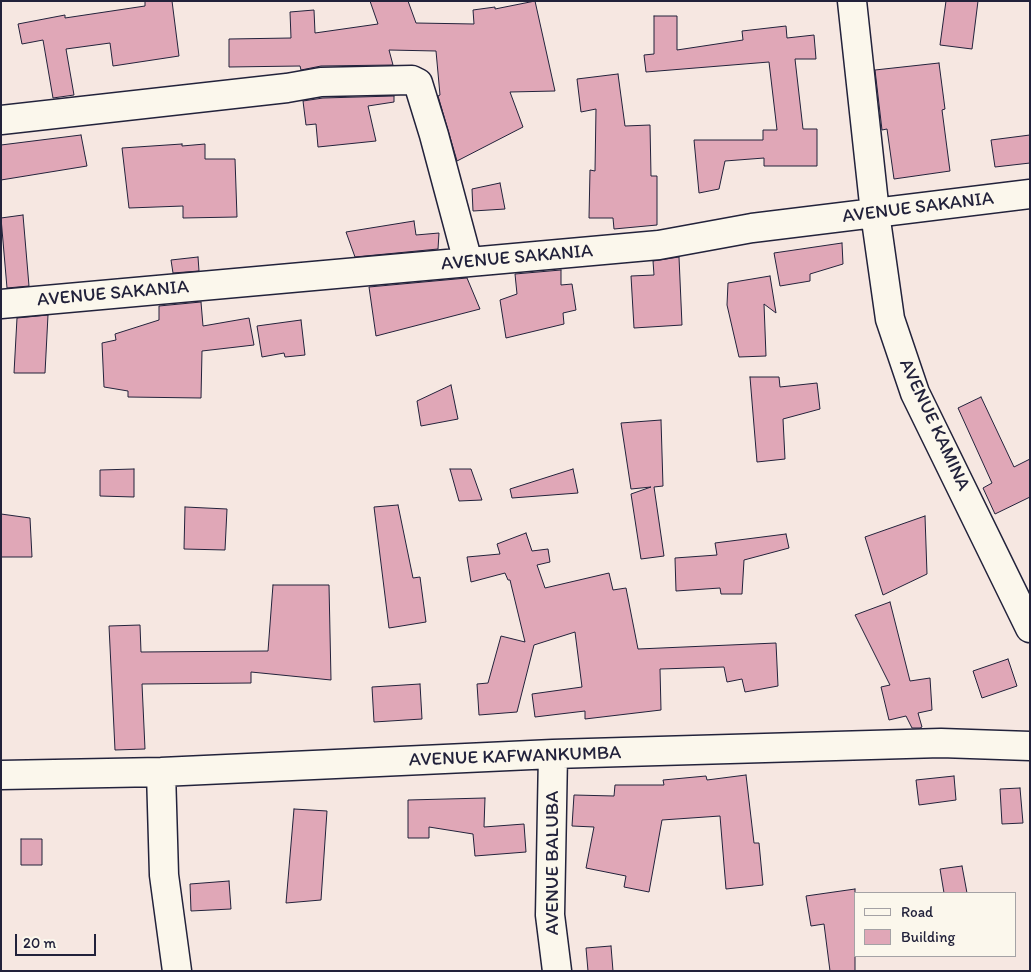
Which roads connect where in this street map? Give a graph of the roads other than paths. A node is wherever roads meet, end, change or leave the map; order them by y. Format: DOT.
graph roads {
  1 [pos="852,1"];
  2 [pos="1,120"];
  3 [pos="1030,194"];
  4 [pos="875,214"];
  5 [pos="468,262"];
  6 [pos="1,304"];
  7 [pos="1030,628"];
  8 [pos="1030,746"];
  9 [pos="553,754"];
  10 [pos="161,772"];
  11 [pos="2,778"];
  12 [pos="177,971"];
  13 [pos="557,971"];
  1 -- 4 [label="street, AVENUE KAMINA"];
  2 -- 5 [label="street"];
  3 -- 4 [label="street, AVENUE SAKANIA"];
  4 -- 5 [label="street, AVENUE SAKANIA"];
  4 -- 7 [label="street, AVENUE KAMINA"];
  5 -- 6 [label="street, AVENUE SAKANIA"];
  8 -- 9 [label="street, AVENUE KAFWANKUMBA"];
  9 -- 10 [label="street, AVENUE KAFWANKUMBA"];
  9 -- 13 [label="street, AVENUE BALUBA"];
  10 -- 11 [label="street, AVENUE KAFWANKUMBA"];
  10 -- 12 [label="street"];
}
